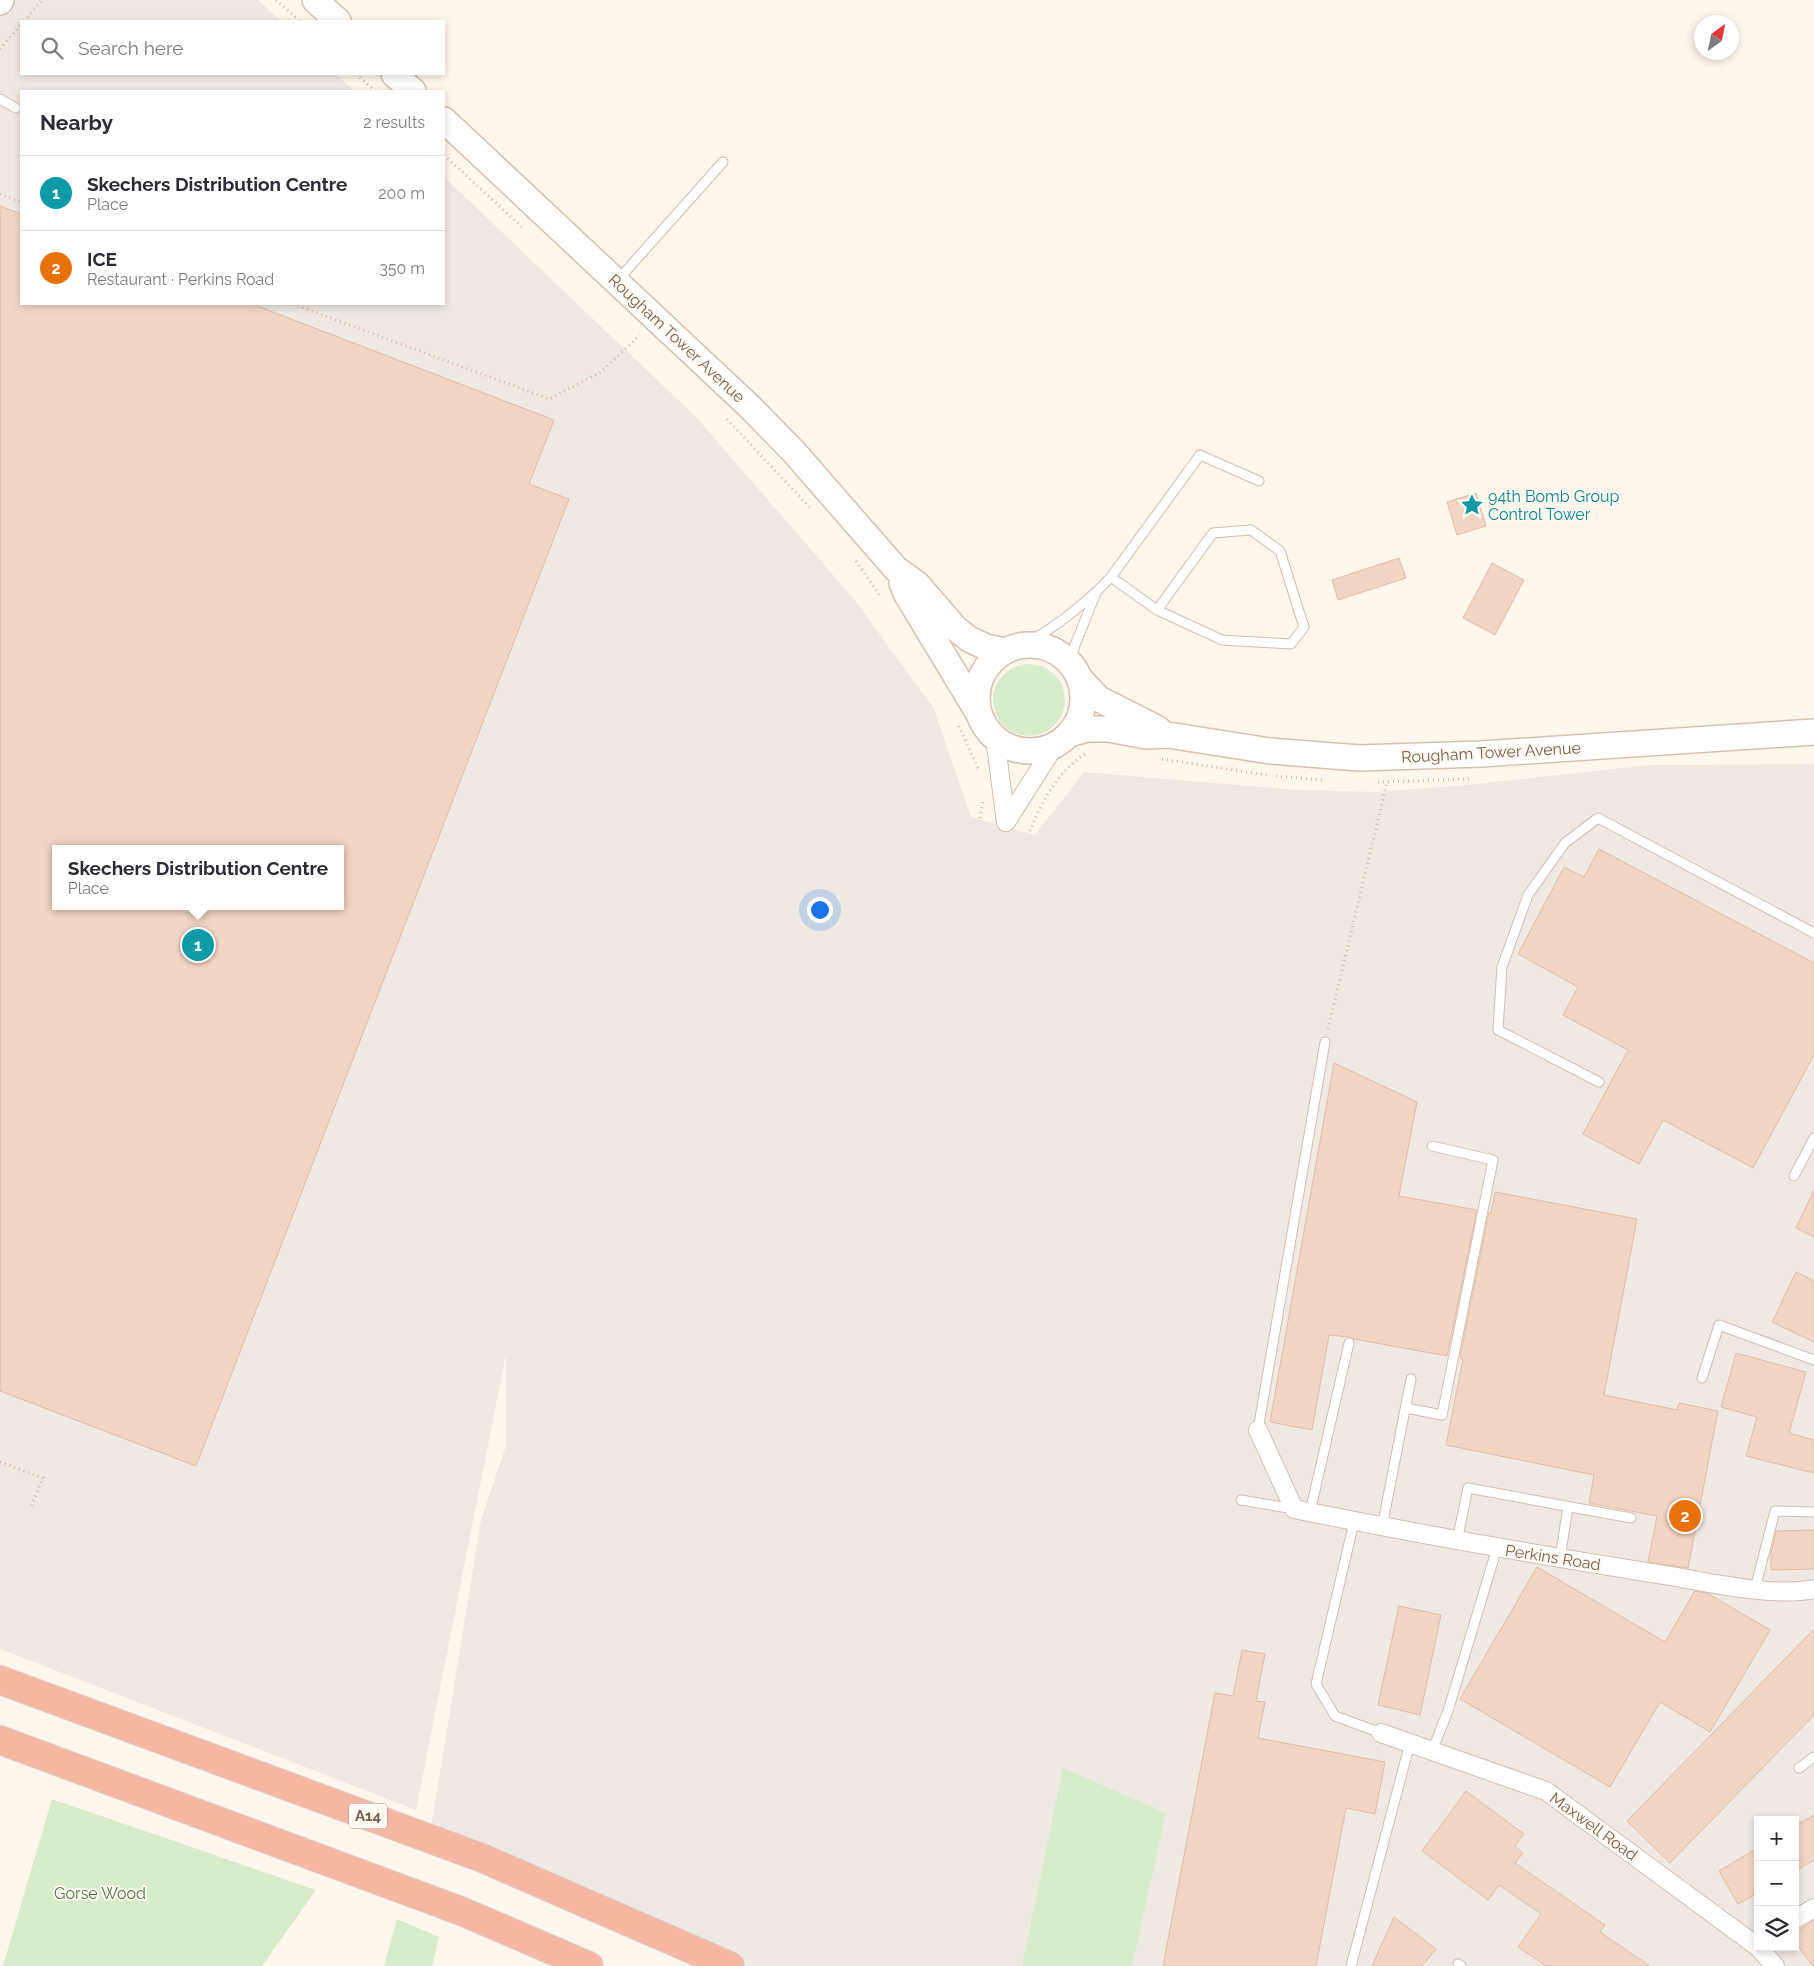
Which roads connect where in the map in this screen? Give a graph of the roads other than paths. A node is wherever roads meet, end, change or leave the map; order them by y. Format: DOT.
graph roads {
  1 [pos="316,0"];
  2 [pos="337,20"];
  3 [pos="395,75"];
  4 [pos="412,90"];
  5 [pos="0,99"];
  6 [pos="16,108"];
  7 [pos="445,121"];
  8 [pos="723,162"];
  9 [pos="616,282"];
  10 [pos="1259,481"];
  11 [pos="896,569"];
  12 [pos="1111,577"];
  13 [pos="1096,593"];
  14 [pos="1157,610"];
  15 [pos="1011,649"];
  16 [pos="1075,671"];
  17 [pos="981,717"];
  18 [pos="1814,732"];
  19 [pos="1168,735"];
  20 [pos="995,738"];
  21 [pos="1062,740"];
  22 [pos="1814,933"];
  23 [pos="1324,1042"];
  24 [pos="1600,1082"];
  25 [pos="1814,1138"];
  26 [pos="1432,1146"];
  27 [pos="1794,1176"];
  28 [pos="1349,1343"];
  29 [pos="1814,1360"];
  30 [pos="1702,1378"];
  31 [pos="1411,1379"];
  32 [pos="1406,1408"];
  33 [pos="1258,1430"];
  34 [pos="1241,1500"];
  35 [pos="1568,1507"];
  36 [pos="1302,1510"];
  37 [pos="1814,1512"];
  38 [pos="1631,1518"];
  39 [pos="1354,1522"];
  40 [pos="1382,1527"];
  41 [pos="1457,1541"];
  42 [pos="1497,1548"];
  43 [pos="1560,1558"];
  44 [pos="1755,1589"];
  45 [pos="1814,1589"];
  46 [pos="0,1680"];
  47 [pos="1381,1733"];
  48 [pos="0,1740"];
  49 [pos="1410,1743"];
  50 [pos="1432,1751"];
  51 [pos="1814,1757"];
  52 [pos="1799,1768"];
  53 [pos="1814,1908"];
  54 [pos="1799,1917"];
  55 [pos="1754,1943"];
  56 [pos="1762,1951"];
  57 [pos="588,1966"];
  58 [pos="730,1966"];
  59 [pos="1351,1966"];
  60 [pos="1775,1966"];
  1 -- 2 [label="street"];
  3 -- 4 [label="street"];
  5 -- 6 [label="lane"];
  7 -- 9 [label="street, Rougham Tower Avenue"];
  8 -- 9 [label="lane"];
  9 -- 11 [label="street, Rougham Tower Avenue"];
  10 -- 12 [label="lane"];
  11 -- 15 [label="street, Rougham Tower Avenue"];
  11 -- 17 [label="street, Rougham Tower Avenue"];
  12 -- 13 [label="lane"];
  12 -- 14 [label="lane"];
  13 -- 15 [label="lane"];
  13 -- 16 [label="lane"];
  14 -- 14 [label="lane"];
  15 -- 16 [label="street"];
  15 -- 17 [label="street"];
  16 -- 19 [label="street, Rougham Tower Avenue"];
  16 -- 21 [label="street"];
  17 -- 20 [label="street"];
  18 -- 19 [label="street, Rougham Tower Avenue"];
  19 -- 21 [label="street, Rougham Tower Avenue"];
  20 -- 21 [label="street"];
  20 -- 21 [label="street"];
  22 -- 24 [label="lane"];
  23 -- 33 [label="lane"];
  25 -- 27 [label="lane"];
  26 -- 32 [label="lane"];
  28 -- 36 [label="lane"];
  29 -- 30 [label="lane"];
  31 -- 32 [label="lane"];
  32 -- 40 [label="lane"];
  33 -- 36 [label="street"];
  34 -- 36 [label="lane, Perkins Road"];
  35 -- 38 [label="lane"];
  35 -- 41 [label="lane"];
  35 -- 43 [label="lane"];
  36 -- 39 [label="street, Perkins Road"];
  37 -- 44 [label="lane"];
  39 -- 40 [label="street, Perkins Road"];
  39 -- 47 [label="lane"];
  40 -- 41 [label="street, Perkins Road"];
  41 -- 42 [label="street, Perkins Road"];
  42 -- 43 [label="street, Perkins Road"];
  42 -- 50 [label="lane"];
  43 -- 44 [label="street, Perkins Road"];
  44 -- 45 [label="street, Perkins Road"];
  46 -- 58 [label="highway, A14"];
  47 -- 49 [label="street, Maxwell Road"];
  48 -- 57 [label="highway"];
  49 -- 50 [label="street, Maxwell Road"];
  49 -- 59 [label="lane"];
  50 -- 55 [label="street, Maxwell Road"];
  51 -- 52 [label="lane"];
  53 -- 54 [label="street"];
  56 -- 60 [label="street, Maxwell Road"];
}
